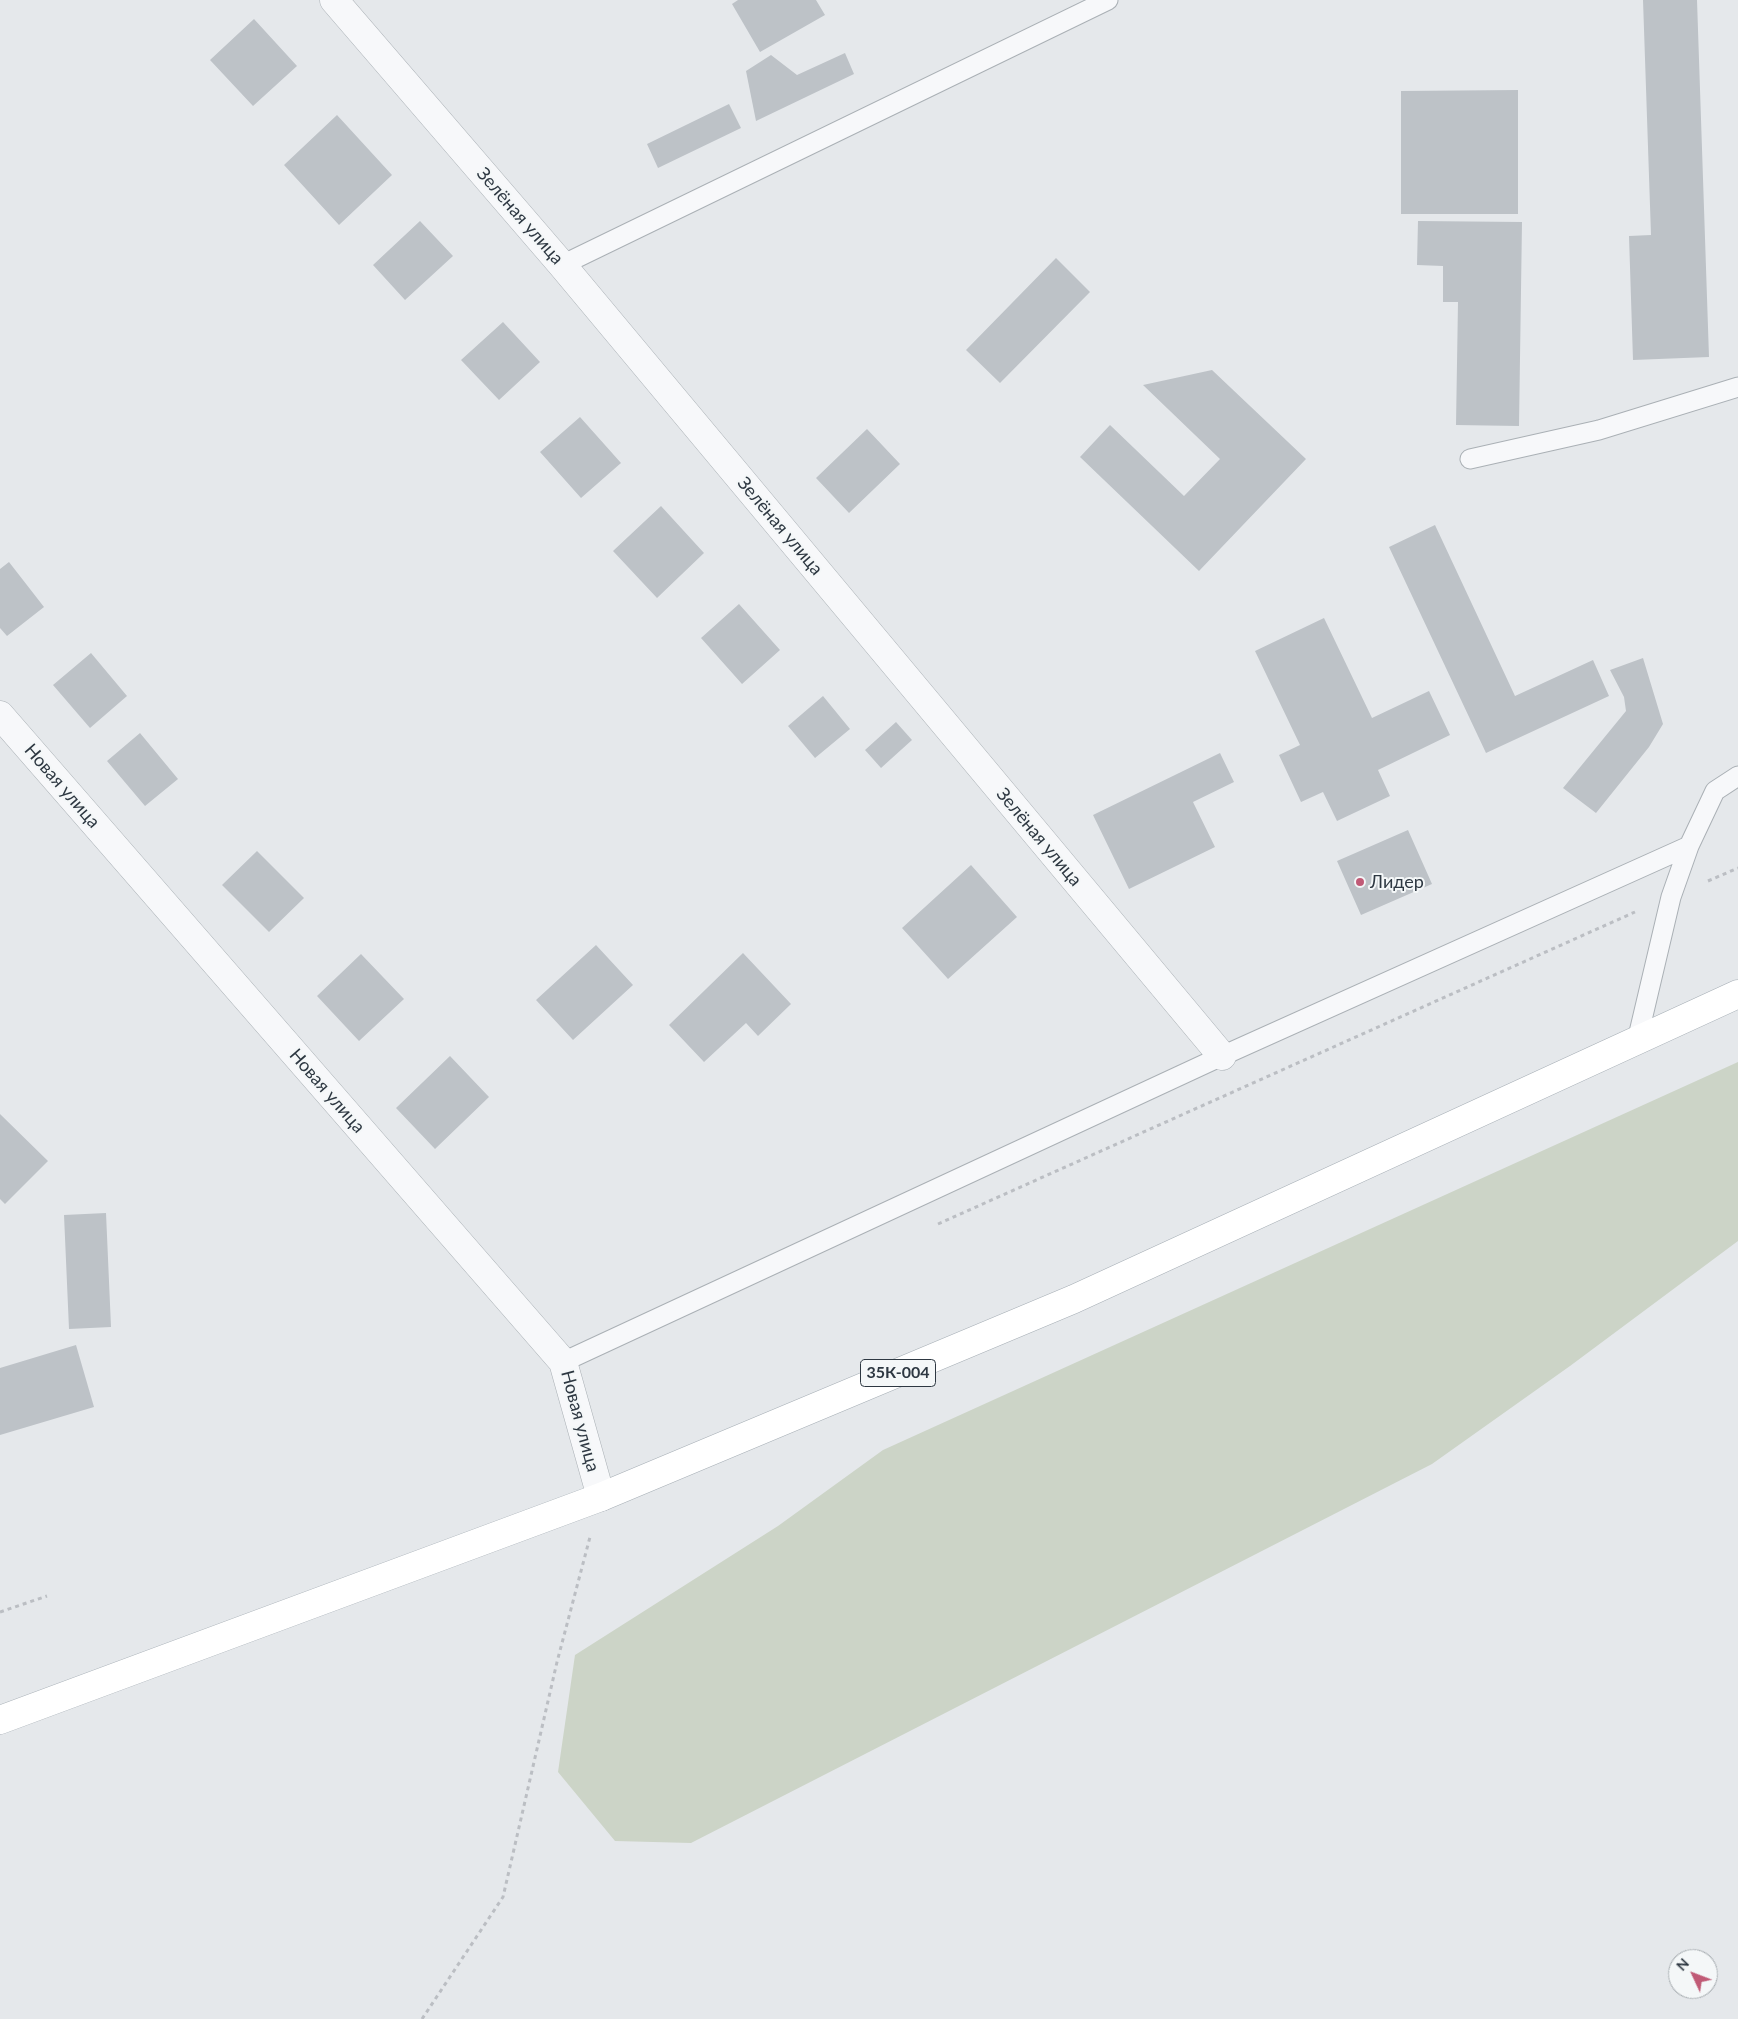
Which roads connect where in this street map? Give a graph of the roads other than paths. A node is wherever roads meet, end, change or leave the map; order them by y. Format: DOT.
graph roads {
  1 [pos="334,0"];
  2 [pos="1108,0"];
  3 [pos="562,265"];
  4 [pos="1738,387"];
  5 [pos="1470,459"];
  6 [pos="0,714"];
  7 [pos="1738,776"];
  8 [pos="1689,846"];
  9 [pos="1738,994"];
  10 [pos="1637,1041"];
  11 [pos="1222,1056"];
  12 [pos="563,1362"];
  13 [pos="601,1497"];
  14 [pos="0,1720"];
  1 -- 3 [label="street, Зелёная улица"];
  2 -- 3 [label="lane"];
  3 -- 11 [label="street, Зелёная улица"];
  4 -- 5 [label="lane"];
  6 -- 12 [label="street, Новая улица"];
  7 -- 8 [label="lane"];
  8 -- 10 [label="lane"];
  8 -- 11 [label="lane"];
  9 -- 10 [label="main road, 35К-004"];
  10 -- 13 [label="main road, 35К-004"];
  11 -- 12 [label="lane"];
  12 -- 13 [label="street, Новая улица"];
  13 -- 14 [label="main road, 35К-004"];
}
